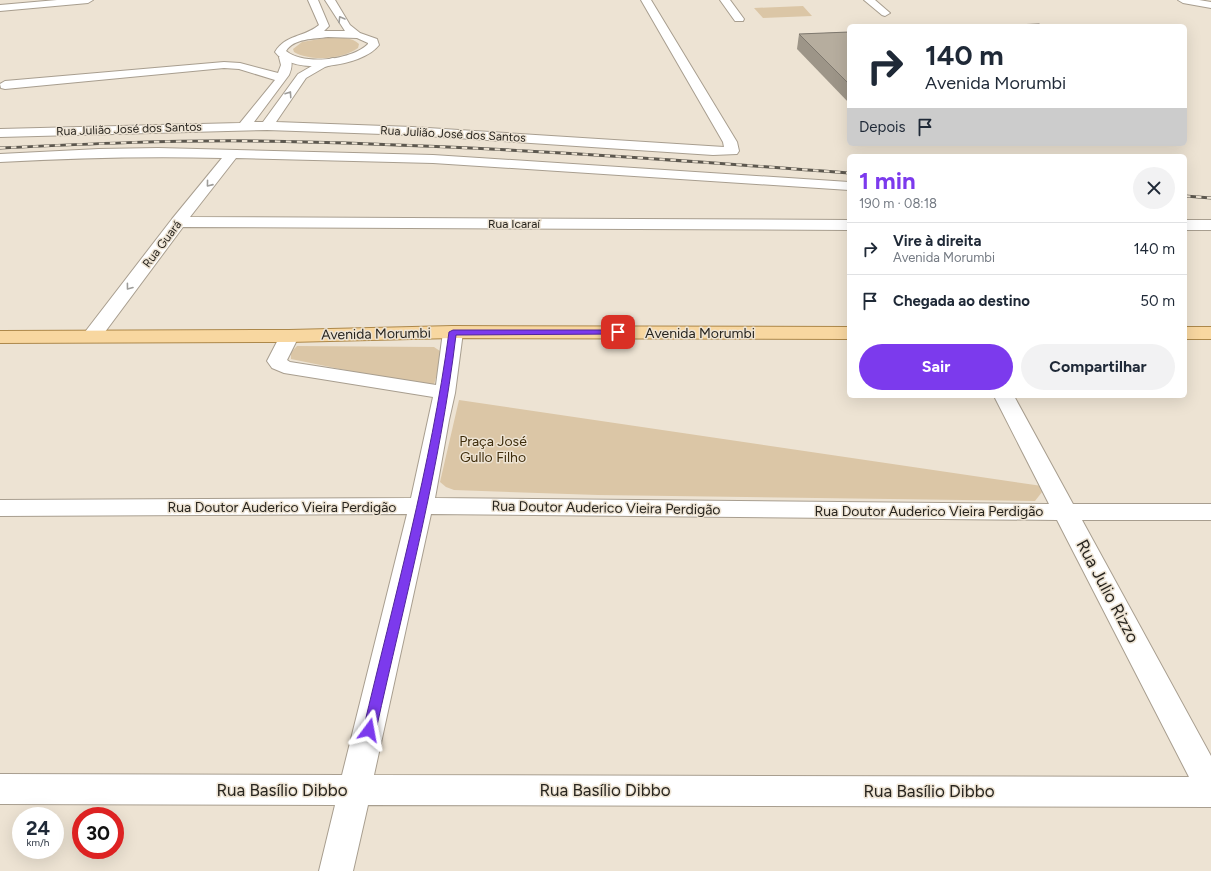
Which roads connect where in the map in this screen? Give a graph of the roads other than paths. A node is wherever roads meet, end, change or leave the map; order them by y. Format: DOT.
graph roads {
  1 [pos="88,0"];
  2 [pos="313,0"];
  3 [pos="330,0"];
  4 [pos="646,0"];
  5 [pos="726,0"];
  6 [pos="869,0"];
  7 [pos="1183,0"];
  8 [pos="1211,5"];
  9 [pos="0,8"];
  10 [pos="885,13"];
  11 [pos="739,19"];
  12 [pos="356,35"];
  13 [pos="299,39"];
  14 [pos="285,57"];
  15 [pos="333,61"];
  16 [pos="282,78"];
  17 [pos="5,85"];
  18 [pos="244,126"];
  19 [pos="267,126"];
  20 [pos="0,133"];
  21 [pos="732,151"];
  22 [pos="233,153"];
  23 [pos="0,158"];
  24 [pos="737,178"];
  25 [pos="847,186"];
  26 [pos="178,222"];
  27 [pos="847,225"];
  28 [pos="1187,225"];
  29 [pos="1211,225"];
  30 [pos="453,332"];
  31 [pos="847,333"];
  32 [pos="1187,333"];
  33 [pos="1211,333"];
  34 [pos="0,336"];
  35 [pos="92,336"];
  36 [pos="289,336"];
  37 [pos="445,394"];
  38 [pos="1005,398"];
  39 [pos="421,506"];
  40 [pos="0,508"];
  41 [pos="1066,512"];
  42 [pos="1211,512"];
  43 [pos="1211,787"];
  44 [pos="0,789"];
  45 [pos="355,790"];
  46 [pos="1211,792"];
  47 [pos="336,871"];
  1 -- 9 [label="street"];
  2 -- 13 [label="street"];
  12 -- 3 [label="street, one-way"];
  4 -- 21 [label="street"];
  5 -- 11 [label="street"];
  6 -- 10 [label="street"];
  7 -- 8 [label="street"];
  12 -- 13 [label="street"];
  12 -- 15 [label="street"];
  13 -- 14 [label="street"];
  14 -- 15 [label="street"];
  14 -- 16 [label="street"];
  19 -- 15 [label="street, one-way"];
  16 -- 17 [label="street"];
  16 -- 18 [label="street"];
  18 -- 19 [label="street, Rua Julião José dos Santos"];
  18 -- 20 [label="street, Rua Julião José dos Santos"];
  19 -- 21 [label="street, Rua Julião José dos Santos"];
  21 -- 24 [label="street"];
  22 -- 23 [label="street"];
  22 -- 24 [label="street"];
  22 -- 26 [label="street, Rua Guará, one-way"];
  24 -- 25 [label="street"];
  26 -- 27 [label="street, Rua Icaraí"];
  26 -- 35 [label="street, Rua Guará, one-way"];
  28 -- 29 [label="street"];
  30 -- 31 [label="main road, Avenida Morumbi"];
  30 -- 36 [label="main road, Avenida Morumbi"];
  30 -- 37 [label="street"];
  32 -- 33 [label="main road"];
  34 -- 35 [label="main road, Avenida Morumbi"];
  35 -- 36 [label="main road, Avenida Morumbi"];
  36 -- 37 [label="street"];
  37 -- 39 [label="street"];
  38 -- 41 [label="street, Rua Julio Rizzo"];
  39 -- 40 [label="street, Rua Doutor Auderico Vieira Perdigão"];
  39 -- 41 [label="street, Rua Doutor Auderico Vieira Perdigão"];
  39 -- 45 [label="street"];
  41 -- 42 [label="street, Rua Doutor Auderico Vieira Perdigão"];
  41 -- 43 [label="street, Rua Julio Rizzo"];
  44 -- 45 [label="street, Rua Basílio Dibbo"];
  45 -- 46 [label="street, Rua Basílio Dibbo"];
  45 -- 47 [label="street"];
}
